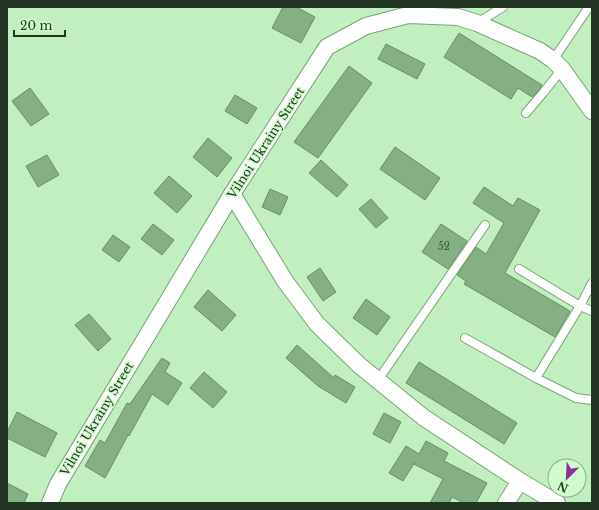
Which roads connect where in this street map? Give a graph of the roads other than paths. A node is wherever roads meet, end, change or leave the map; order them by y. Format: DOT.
graph roads {
  1 [pos="503,7"];
  2 [pos="589,7"];
  3 [pos="477,23"];
  4 [pos="557,65"];
  5 [pos="592,111"];
  6 [pos="526,113"];
  7 [pos="232,194"];
  8 [pos="485,225"];
  9 [pos="519,269"];
  10 [pos="592,284"];
  11 [pos="580,306"];
  12 [pos="592,311"];
  13 [pos="465,338"];
  14 [pos="536,378"];
  15 [pos="378,380"];
  16 [pos="592,400"];
  17 [pos="520,481"];
  18 [pos="50,503"];
  19 [pos="506,503"];
  20 [pos="557,503"];
  1 -- 3 [label="lane"];
  2 -- 4 [label="lane"];
  3 -- 4 [label="street, Vilnoi Ukrainy Street"];
  3 -- 7 [label="street, Vilnoi Ukrainy Street"];
  4 -- 5 [label="street, Vilnoi Ukrainy Street"];
  4 -- 6 [label="lane"];
  7 -- 15 [label="street"];
  7 -- 18 [label="street, Vilnoi Ukrainy Street"];
  8 -- 15 [label="lane"];
  9 -- 11 [label="lane"];
  10 -- 11 [label="lane"];
  11 -- 12 [label="lane"];
  11 -- 14 [label="lane"];
  13 -- 14 [label="lane"];
  14 -- 16 [label="lane"];
  15 -- 17 [label="street"];
  17 -- 19 [label="street"];
  17 -- 20 [label="street"];
}
